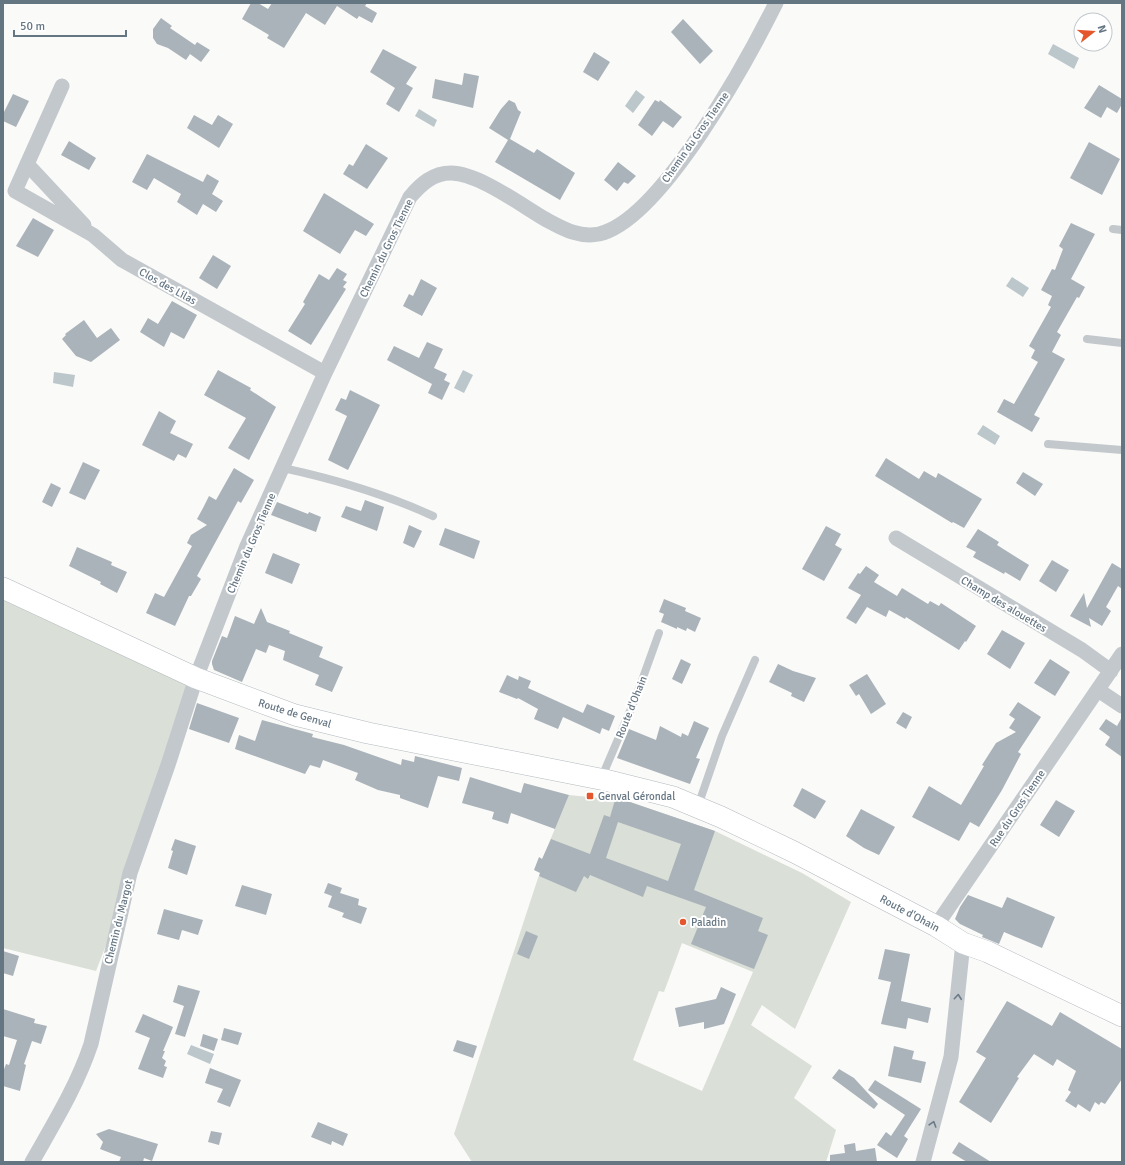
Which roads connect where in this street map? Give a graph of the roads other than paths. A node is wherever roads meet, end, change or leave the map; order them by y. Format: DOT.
graph roads {
  1 [pos="776,3"];
  2 [pos="62,86"];
  3 [pos="28,164"];
  4 [pos="1113,230"];
  5 [pos="1122,230"];
  6 [pos="93,235"];
  7 [pos="1087,339"];
  8 [pos="1122,343"];
  9 [pos="325,373"];
  10 [pos="1048,444"];
  11 [pos="1122,450"];
  12 [pos="283,468"];
  13 [pos="433,516"];
  14 [pos="896,538"];
  15 [pos="3,588"];
  16 [pos="659,633"];
  17 [pos="1122,654"];
  18 [pos="755,660"];
  19 [pos="1111,671"];
  20 [pos="196,678"];
  21 [pos="1098,690"];
  22 [pos="1122,706"];
  23 [pos="603,780"];
  24 [pos="698,808"];
  25 [pos="936,926"];
  26 [pos="963,943"];
  27 [pos="1122,1016"];
  28 [pos="32,1162"];
  29 [pos="923,1162"];
  1 -- 9 [label="street, Chemin du Gros Tienne"];
  2 -- 3 [label="street"];
  3 -- 6 [label="street"];
  3 -- 6 [label="street, Clos des Lilas"];
  4 -- 5 [label="lane"];
  6 -- 9 [label="street, Clos des Lilas"];
  7 -- 8 [label="lane"];
  9 -- 12 [label="street, Chemin du Gros Tienne"];
  10 -- 11 [label="lane"];
  12 -- 13 [label="lane"];
  12 -- 20 [label="street, Chemin du Gros Tienne"];
  14 -- 19 [label="street, Champ des alouettes"];
  15 -- 20 [label="main road, Route de Genval"];
  16 -- 23 [label="lane, Route d'Ohain"];
  17 -- 19 [label="street, Rue du Gros Tienne"];
  18 -- 24 [label="lane"];
  19 -- 21 [label="street, Rue du Gros Tienne"];
  20 -- 23 [label="main road, Route de Genval"];
  20 -- 28 [label="street, Chemin du Margot"];
  21 -- 22 [label="street"];
  21 -- 25 [label="street, Rue du Gros Tienne"];
  23 -- 24 [label="main road, Route d'Ohain"];
  24 -- 25 [label="main road, Route d'Ohain"];
  25 -- 26 [label="main road, Route d'Ohain"];
  26 -- 27 [label="main road, Route d'Ohain"];
  29 -- 26 [label="street, one-way"];
}
